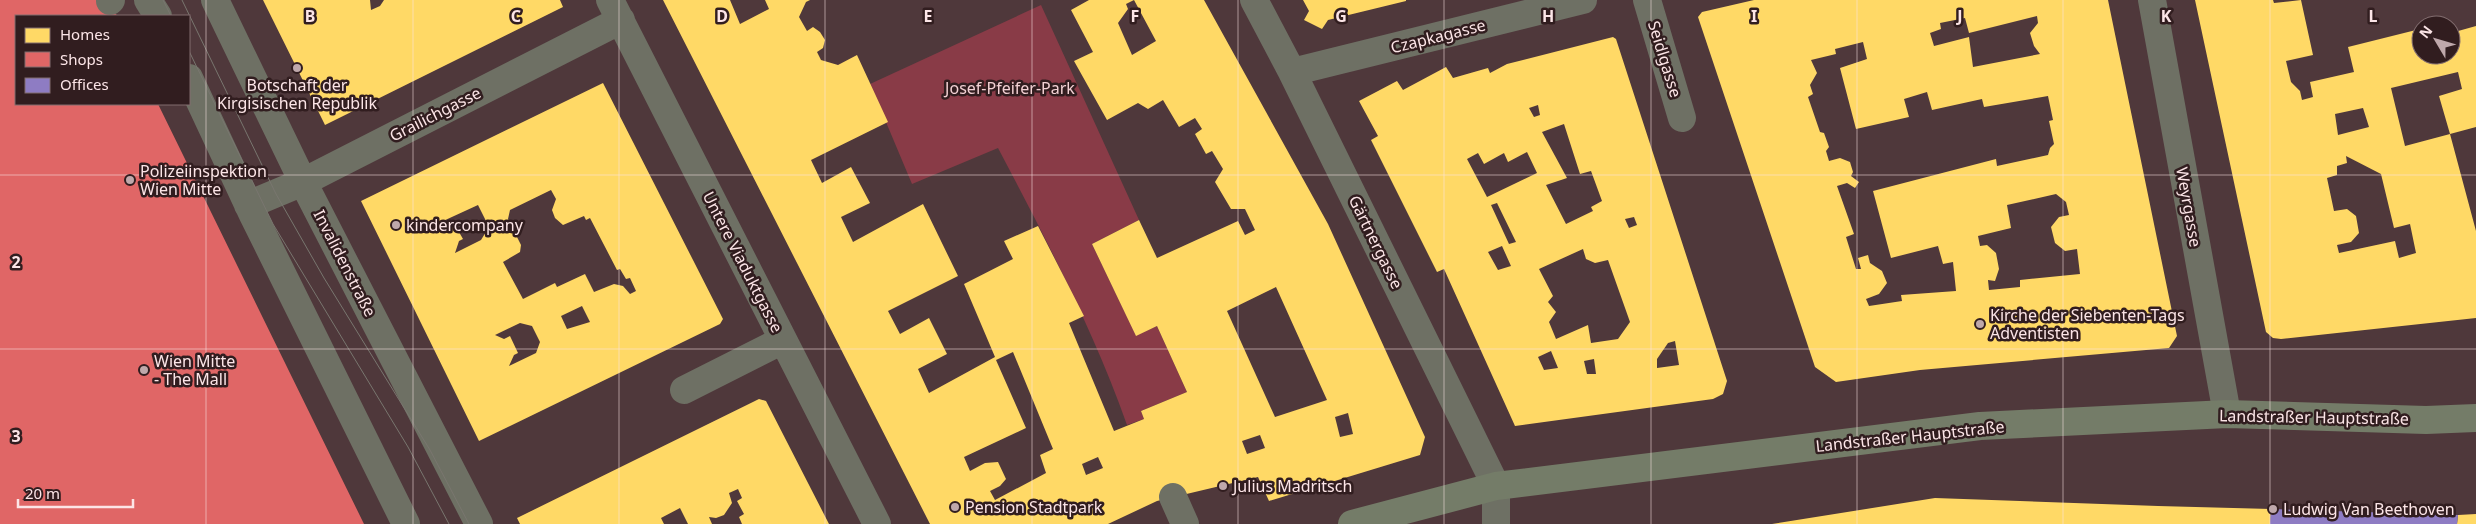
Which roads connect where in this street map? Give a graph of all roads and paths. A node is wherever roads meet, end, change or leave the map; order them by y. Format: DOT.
graph roads {
  1 [pos="148,0"];
  2 [pos="215,0"];
  3 [pos="1254,0"];
  4 [pos="1583,0"];
  5 [pos="1647,0"];
  6 [pos="2152,0"];
  7 [pos="616,10"];
  8 [pos="157,15"];
  9 [pos="1292,72"];
  10 [pos="190,80"];
  11 [pos="1682,118"];
  12 [pos="303,182"];
  13 [pos="248,205"];
  14 [pos="782,340"];
  15 [pos="684,390"];
  16 [pos="2227,414"];
  17 [pos="2476,418"];
  18 [pos="1496,486"];
  19 [pos="1173,498"];
  20 [pos="406,524"];
  21 [pos="479,524"];
  22 [pos="877,524"];
  23 [pos="1185,524"];
  24 [pos="1352,524"];
  25 [pos="1496,524"];
  1 -- 8 [label="street"];
  2 -- 12 [label="street, Invalidenstraße"];
  3 -- 9 [label="street, Gärtnergasse"];
  4 -- 9 [label="street, Czapkagasse"];
  5 -- 11 [label="street, Seidlgasse"];
  6 -- 16 [label="street, Weyrgasse"];
  7 -- 12 [label="street, Grailichgasse"];
  7 -- 14 [label="street, Untere Viaduktgasse"];
  9 -- 18 [label="street, Gärtnergasse"];
  10 -- 13 [label="street"];
  12 -- 13 [label="street, Grailichgasse"];
  12 -- 21 [label="street, Invalidenstraße"];
  13 -- 20 [label="street"];
  14 -- 15 [label="street"];
  14 -- 22 [label="street, Untere Viaduktgasse"];
  16 -- 17 [label="main road, Landstraßer Hauptstraße"];
  16 -- 18 [label="main road, Landstraßer Hauptstraße"];
  18 -- 24 [label="main road, Landstraßer Hauptstraße"];
  18 -- 25 [label="street"];
  19 -- 23 [label="street"];
}
